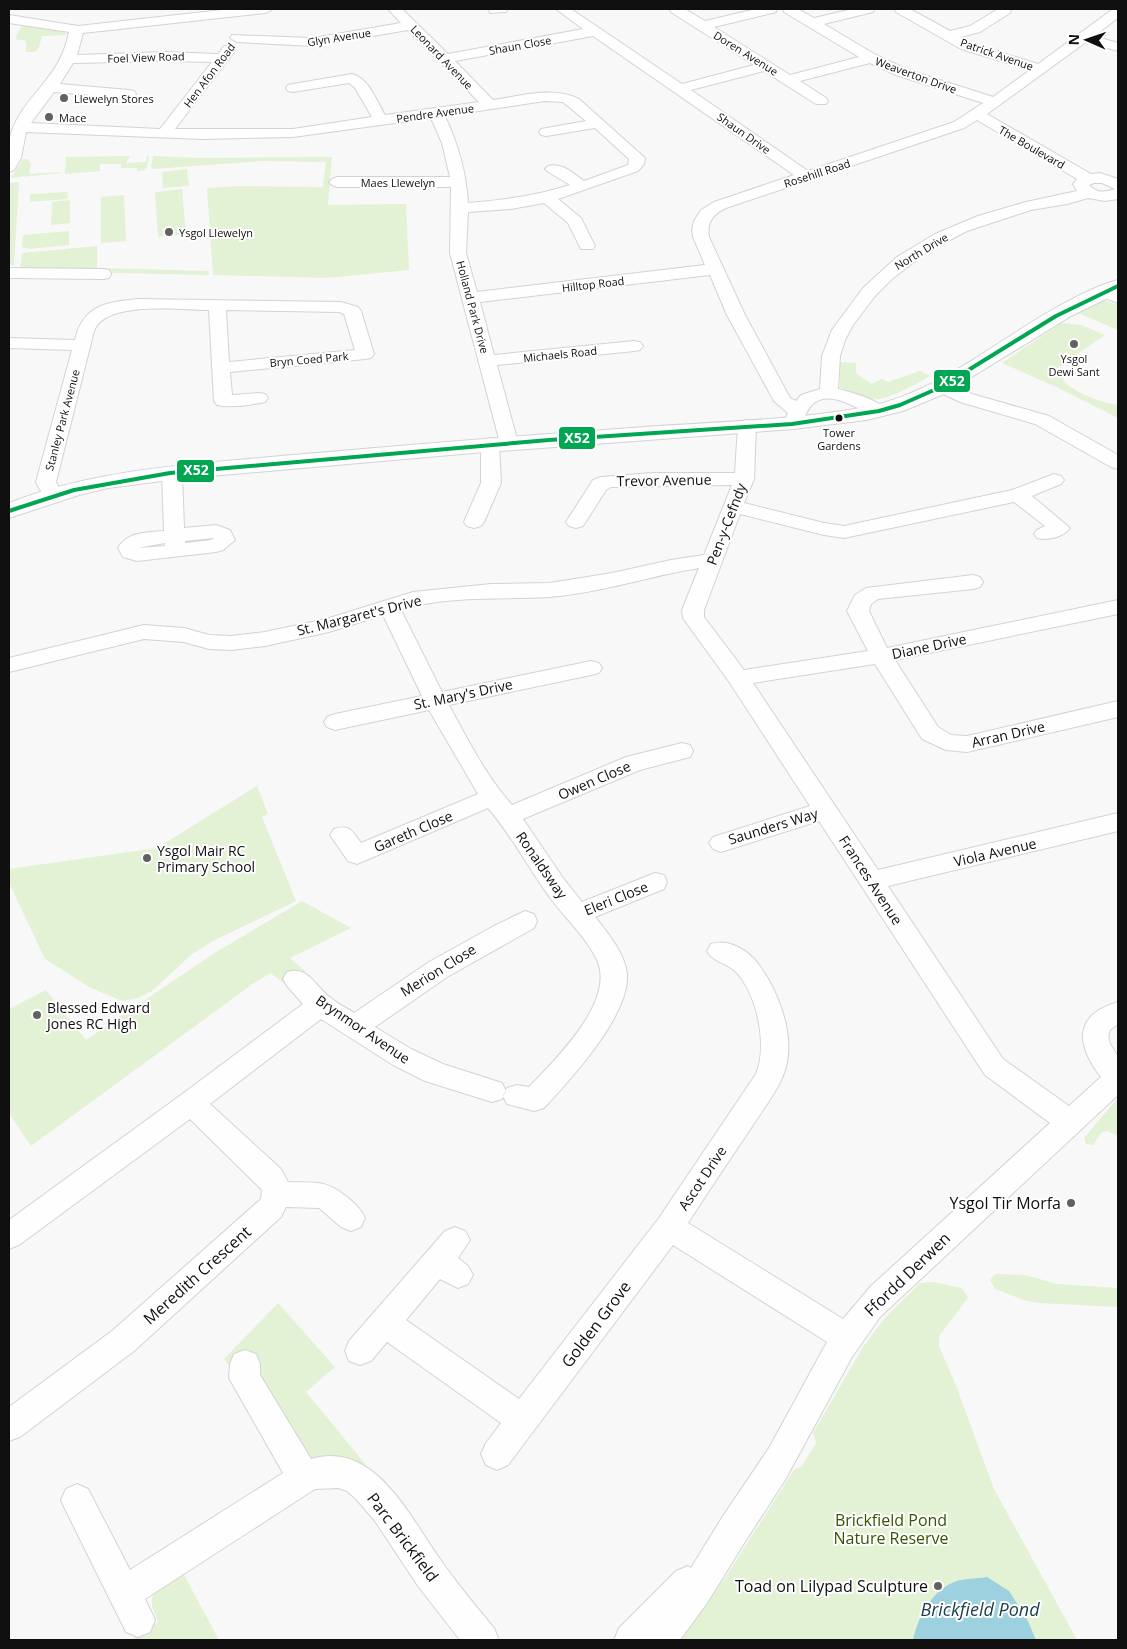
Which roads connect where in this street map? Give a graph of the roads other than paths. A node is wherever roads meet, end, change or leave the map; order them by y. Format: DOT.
graph roads {
  1 [pos="266,9"];
  2 [pos="395,9"];
  3 [pos="564,9"];
  4 [pos="676,9"];
  5 [pos="771,9"];
  6 [pos="789,9"];
  7 [pos="868,9"];
  8 [pos="901,9"];
  9 [pos="192,12"];
  10 [pos="234,12"];
  11 [pos="996,12"];
  12 [pos="1118,12"];
  13 [pos="9,19"];
  14 [pos="812,23"];
  15 [pos="411,24"];
  16 [pos="703,26"];
  17 [pos="77,30"];
  18 [pos="596,31"];
  19 [pos="949,36"];
  20 [pos="1084,37"];
  21 [pos="238,38"];
  22 [pos="1118,47"];
  23 [pos="222,58"];
  24 [pos="871,58"];
  25 [pos="70,59"];
  26 [pos="444,59"];
  27 [pos="765,66"];
  28 [pos="1041,69"];
  29 [pos="788,80"];
  30 [pos="49,88"];
  31 [pos="293,88"];
  32 [pos="680,89"];
  33 [pos="128,94"];
  34 [pos="820,101"];
  35 [pos="995,102"];
  36 [pos="490,105"];
  37 [pos="436,113"];
  38 [pos="977,114"];
  39 [pos="381,121"];
  40 [pos="598,123"];
  41 [pos="21,127"];
  42 [pos="165,132"];
  43 [pos="546,132"];
  44 [pos="12,144"];
  45 [pos="9,167"];
  46 [pos="554,170"];
  47 [pos="807,177"];
  48 [pos="338,182"];
  49 [pos="459,182"];
  50 [pos="1088,186"];
  51 [pos="582,187"];
  52 [pos="1118,190"];
  53 [pos="547,198"];
  54 [pos="460,208"];
  55 [pos="580,240"];
  56 [pos="716,269"];
  57 [pos="9,273"];
  58 [pos="103,274"];
  59 [pos="1113,292"];
  60 [pos="469,298"];
  61 [pos="216,304"];
  62 [pos="9,343"];
  63 [pos="82,345"];
  64 [pos="634,346"];
  65 [pos="487,361"];
  66 [pos="221,368"];
  67 [pos="941,386"];
  68 [pos="829,392"];
  69 [pos="259,398"];
  70 [pos="878,411"];
  71 [pos="795,416"];
  72 [pos="746,426"];
  73 [pos="500,443"];
  74 [pos="1118,463"];
  75 [pos="172,473"];
  76 [pos="744,479"];
  77 [pos="1054,480"];
  78 [pos="52,495"];
  79 [pos="1018,496"];
  80 [pos="733,506"];
  81 [pos="9,511"];
  82 [pos="474,522"];
  83 [pos="576,522"];
  84 [pos="1059,533"];
  85 [pos="175,543"];
  86 [pos="713,560"];
  87 [pos="947,564"];
  88 [pos="389,606"];
  89 [pos="1118,607"];
  90 [pos="694,618"];
  91 [pos="881,656"];
  92 [pos="9,665"];
  93 [pos="591,668"];
  94 [pos="738,678"];
  95 [pos="434,700"];
  96 [pos="1118,709"];
  97 [pos="335,722"];
  98 [pos="682,751"];
  99 [pos="492,797"];
  100 [pos="825,810"];
  101 [pos="508,816"];
  102 [pos="1118,822"];
  103 [pos="342,835"];
  104 [pos="721,842"];
  105 [pos="872,881"];
  106 [pos="655,882"];
  107 [pos="578,914"];
  108 [pos="525,921"];
  109 [pos="720,951"];
  110 [pos="296,979"];
  111 [pos="320,1005"];
  112 [pos="1118,1012"];
  113 [pos="357,1026"];
  114 [pos="1118,1078"];
  115 [pos="504,1094"];
  116 [pos="191,1103"];
  117 [pos="1069,1122"];
  118 [pos="277,1194"];
  119 [pos="352,1218"];
  120 [pos="669,1227"];
  121 [pos="9,1236"];
  122 [pos="450,1259"];
  123 [pos="385,1323"];
  124 [pos="848,1338"];
  125 [pos="360,1351"];
  126 [pos="246,1364"];
  127 [pos="523,1420"];
  128 [pos="9,1426"];
  129 [pos="497,1454"];
  130 [pos="304,1478"];
  131 [pos="77,1500"];
  132 [pos="729,1537"];
  133 [pos="482,1640"];
  134 [pos="631,1640"];
  135 [pos="656,1640"];
  1 -- 10 [label="street"];
  2 -- 15 [label="street, Leonard Avenue"];
  3 -- 18 [label="street, Shaun Drive"];
  4 -- 16 [label="street, Doren Avenue"];
  5 -- 16 [label="street, Doren Avenue"];
  6 -- 14 [label="street, Weaverton Drive"];
  7 -- 14 [label="street"];
  8 -- 19 [label="street, Patrick Avenue"];
  9 -- 10 [label="street"];
  9 -- 17 [label="street"];
  10 -- 21 [label="street, Hen Afon Road"];
  11 -- 19 [label="street"];
  12 -- 20 [label="street, Rosehill Road"];
  13 -- 17 [label="street"];
  14 -- 24 [label="street, Weaverton Drive"];
  15 -- 21 [label="street, Glyn Avenue"];
  15 -- 26 [label="street, Leonard Avenue"];
  16 -- 27 [label="street, Doren Avenue"];
  17 -- 25 [label="street"];
  18 -- 26 [label="street, Shaun Close"];
  18 -- 32 [label="street, Shaun Drive"];
  19 -- 28 [label="street, Patrick Avenue"];
  20 -- 22 [label="street"];
  20 -- 28 [label="street, Rosehill Road"];
  21 -- 23 [label="street, Hen Afon Road"];
  23 -- 25 [label="street, Foel View Road"];
  23 -- 42 [label="street, Hen Afon Road"];
  24 -- 29 [label="street, Doren Avenue"];
  24 -- 35 [label="street, Weaverton Drive"];
  25 -- 30 [label="street"];
  26 -- 36 [label="street, Leonard Avenue"];
  27 -- 29 [label="street, Doren Avenue"];
  27 -- 32 [label="street"];
  28 -- 35 [label="street, Rosehill Road"];
  29 -- 34 [label="street, Doren Avenue"];
  30 -- 33 [label="street"];
  30 -- 41 [label="street"];
  31 -- 39 [label="street"];
  32 -- 47 [label="street, Shaun Drive"];
  35 -- 38 [label="street, Rosehill Road"];
  36 -- 37 [label="street, Pendre Avenue"];
  36 -- 40 [label="street, Pendre Avenue"];
  37 -- 39 [label="street, Pendre Avenue"];
  37 -- 49 [label="street, Holland Park Drive"];
  38 -- 47 [label="street, Rosehill Road"];
  38 -- 50 [label="street, The Boulevard"];
  39 -- 42 [label="street, Pendre Avenue"];
  40 -- 43 [label="street"];
  40 -- 51 [label="street, Pendre Avenue"];
  41 -- 42 [label="street, Pendre Avenue"];
  41 -- 44 [label="street"];
  44 -- 45 [label="street"];
  46 -- 51 [label="street"];
  47 -- 56 [label="street, Rosehill Road"];
  48 -- 49 [label="street, Maes Llewelyn"];
  49 -- 54 [label="street, Holland Park Drive"];
  50 -- 52 [label="street, The Boulevard"];
  50 -- 68 [label="street, North Drive"];
  51 -- 53 [label="street, Pendre Avenue"];
  53 -- 54 [label="street, Pendre Avenue"];
  53 -- 55 [label="street"];
  54 -- 60 [label="street, Holland Park Drive"];
  56 -- 60 [label="street, Hilltop Road"];
  56 -- 71 [label="street, Rosehill Road"];
  57 -- 58 [label="street"];
  59 -- 67 [label="main road"];
  60 -- 65 [label="street, Holland Park Drive"];
  61 -- 63 [label="street, Bryn Coed Park"];
  61 -- 66 [label="street"];
  61 -- 66 [label="street, Bryn Coed Park"];
  62 -- 63 [label="street"];
  63 -- 78 [label="street, Stanley Park Avenue"];
  64 -- 65 [label="street, Michaels Road"];
  65 -- 73 [label="street, Holland Park Drive"];
  66 -- 69 [label="street"];
  67 -- 70 [label="main road"];
  67 -- 74 [label="street"];
  68 -- 70 [label="street"];
  68 -- 71 [label="street"];
  70 -- 71 [label="main road"];
  71 -- 72 [label="main road"];
  72 -- 73 [label="main road"];
  72 -- 76 [label="street, Pen-y-Cefndy"];
  73 -- 75 [label="main road"];
  73 -- 82 [label="street, Holland Park Drive"];
  75 -- 78 [label="main road"];
  75 -- 85 [label="street"];
  76 -- 80 [label="street, Pen-y-Cefndy"];
  76 -- 83 [label="street, Trevor Avenue"];
  77 -- 79 [label="street"];
  78 -- 81 [label="main road"];
  79 -- 80 [label="street"];
  79 -- 84 [label="street"];
  80 -- 86 [label="street, Pen-y-Cefndy"];
  86 -- 88 [label="street, St. Margaret's Drive"];
  86 -- 90 [label="street, Pen-y-Cefndy"];
  87 -- 91 [label="street, Arran Drive"];
  88 -- 92 [label="street, St. Margaret's Drive"];
  88 -- 95 [label="street, Ronaldsway"];
  89 -- 91 [label="street, Diane Drive"];
  90 -- 94 [label="street, Frances Avenue"];
  91 -- 94 [label="street, Diane Drive"];
  91 -- 96 [label="street, Arran Drive"];
  93 -- 95 [label="street, St. Mary's Drive"];
  94 -- 100 [label="street, Frances Avenue"];
  95 -- 97 [label="street, St. Mary's Drive"];
  95 -- 99 [label="street, Ronaldsway"];
  98 -- 101 [label="street, Owen Close"];
  99 -- 101 [label="street, Ronaldsway"];
  99 -- 103 [label="street, Gareth Close"];
  100 -- 104 [label="street, Saunders Way"];
  100 -- 105 [label="street, Frances Avenue"];
  101 -- 107 [label="street, Ronaldsway"];
  102 -- 105 [label="street, Viola Avenue"];
  105 -- 117 [label="street, Frances Avenue"];
  106 -- 107 [label="street, Eleri Close"];
  107 -- 115 [label="street, Ronaldsway"];
  108 -- 113 [label="street, Merion Close"];
  109 -- 120 [label="street, Ascot Drive"];
  110 -- 111 [label="street, Brynmor Avenue"];
  111 -- 113 [label="street, Brynmor Avenue"];
  111 -- 116 [label="street"];
  112 -- 114 [label="street"];
  113 -- 115 [label="street, Brynmor Avenue"];
  114 -- 117 [label="street, Ffordd Derwen"];
  116 -- 118 [label="street"];
  116 -- 121 [label="street"];
  117 -- 124 [label="street, Ffordd Derwen"];
  118 -- 119 [label="street"];
  118 -- 128 [label="street, Meredith Crescent"];
  120 -- 124 [label="street"];
  120 -- 127 [label="street, Golden Grove"];
  122 -- 123 [label="street"];
  123 -- 125 [label="street"];
  123 -- 127 [label="street"];
  124 -- 132 [label="street, Ffordd Derwen"];
  126 -- 130 [label="street"];
  127 -- 129 [label="street, Golden Grove"];
  130 -- 131 [label="street, Parc Brickfield"];
  130 -- 133 [label="street, Parc Brickfield"];
  132 -- 134 [label="street, Ffordd Derwen"];
  132 -- 135 [label="street, Ffordd Derwen"];
}
